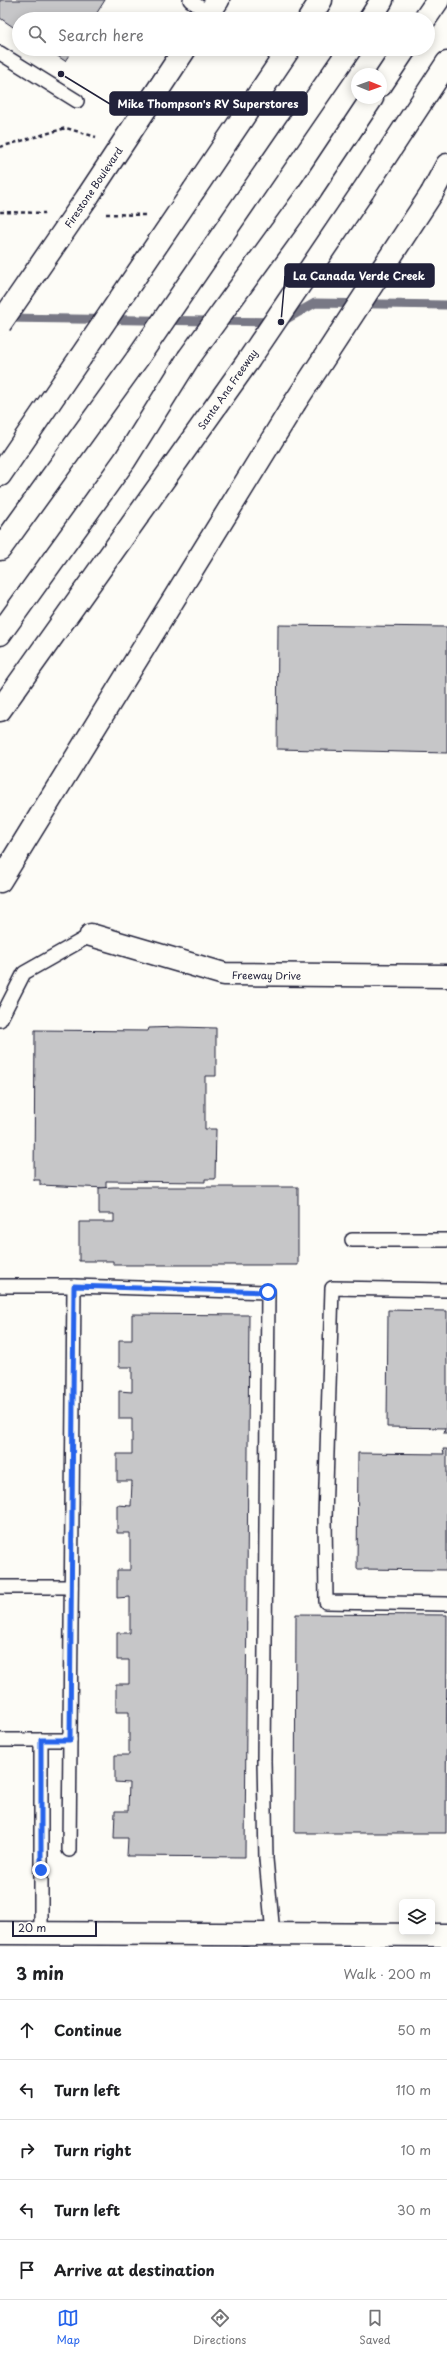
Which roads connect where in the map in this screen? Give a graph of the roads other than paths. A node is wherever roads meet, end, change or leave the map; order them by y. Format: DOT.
graph roads {
  1 [pos="190,0"];
  2 [pos="322,0"];
  3 [pos="382,0"];
  4 [pos="438,0"];
  5 [pos="211,11"];
  6 [pos="314,12"];
  7 [pos="374,12"];
  8 [pos="430,12"];
  9 [pos="0,53"];
  10 [pos="180,56"];
  11 [pos="284,56"];
  12 [pos="345,56"];
  13 [pos="400,56"];
  14 [pos="447,63"];
  15 [pos="387,76"];
  16 [pos="77,101"];
  17 [pos="368,104"];
  18 [pos="447,165"];
  19 [pos="0,324"];
  20 [pos="32,430"];
  21 [pos="0,454"];
  22 [pos="0,475"];
  23 [pos="0,549"];
  24 [pos="0,634"];
  25 [pos="0,710"];
  26 [pos="0,881"];
  27 [pos="91,935"];
  28 [pos="447,976"];
  29 [pos="0,1020"];
  30 [pos="352,1240"];
  31 [pos="447,1240"];
  32 [pos="0,1286"];
  33 [pos="74,1286"];
  34 [pos="447,1290"];
  35 [pos="0,1587"];
  36 [pos="71,1587"];
  37 [pos="447,1604"];
  38 [pos="0,1740"];
  39 [pos="41,1740"];
  40 [pos="70,1740"];
  41 [pos="69,1850"];
  42 [pos="0,1933"];
  43 [pos="40,1933"];
  44 [pos="273,1934"];
  45 [pos="447,1935"];
  1 -- 5 [label="lane"];
  2 -- 6 [label="main road"];
  3 -- 7 [label="main road"];
  4 -- 8 [label="main road"];
  9 -- 16 [label="lane"];
  10 -- 19 [label="main road, Firestone Boulevard, bridge"];
  11 -- 20 [label="main road, bridge"];
  12 -- 23 [label="main road, bridge"];
  13 -- 15 [label="main road"];
  14 -- 25 [label="main road, Santa Ana Freeway, bridge"];
  17 -- 24 [label="main road, bridge"];
  18 -- 26 [label="main road, bridge"];
  20 -- 21 [label="main road"];
  20 -- 22 [label="main road"];
  27 -- 28 [label="main road, Freeway Drive"];
  27 -- 29 [label="lane"];
  30 -- 31 [label="lane"];
  32 -- 33 [label="lane"];
  33 -- 36 [label="lane"];
  33 -- 44 [label="lane"];
  34 -- 37 [label="lane"];
  35 -- 36 [label="lane"];
  36 -- 40 [label="lane"];
  38 -- 39 [label="lane"];
  39 -- 40 [label="lane"];
  39 -- 43 [label="lane"];
  40 -- 41 [label="lane"];
  42 -- 43 [label="main road"];
  43 -- 44 [label="main road"];
  44 -- 45 [label="main road"];
}
